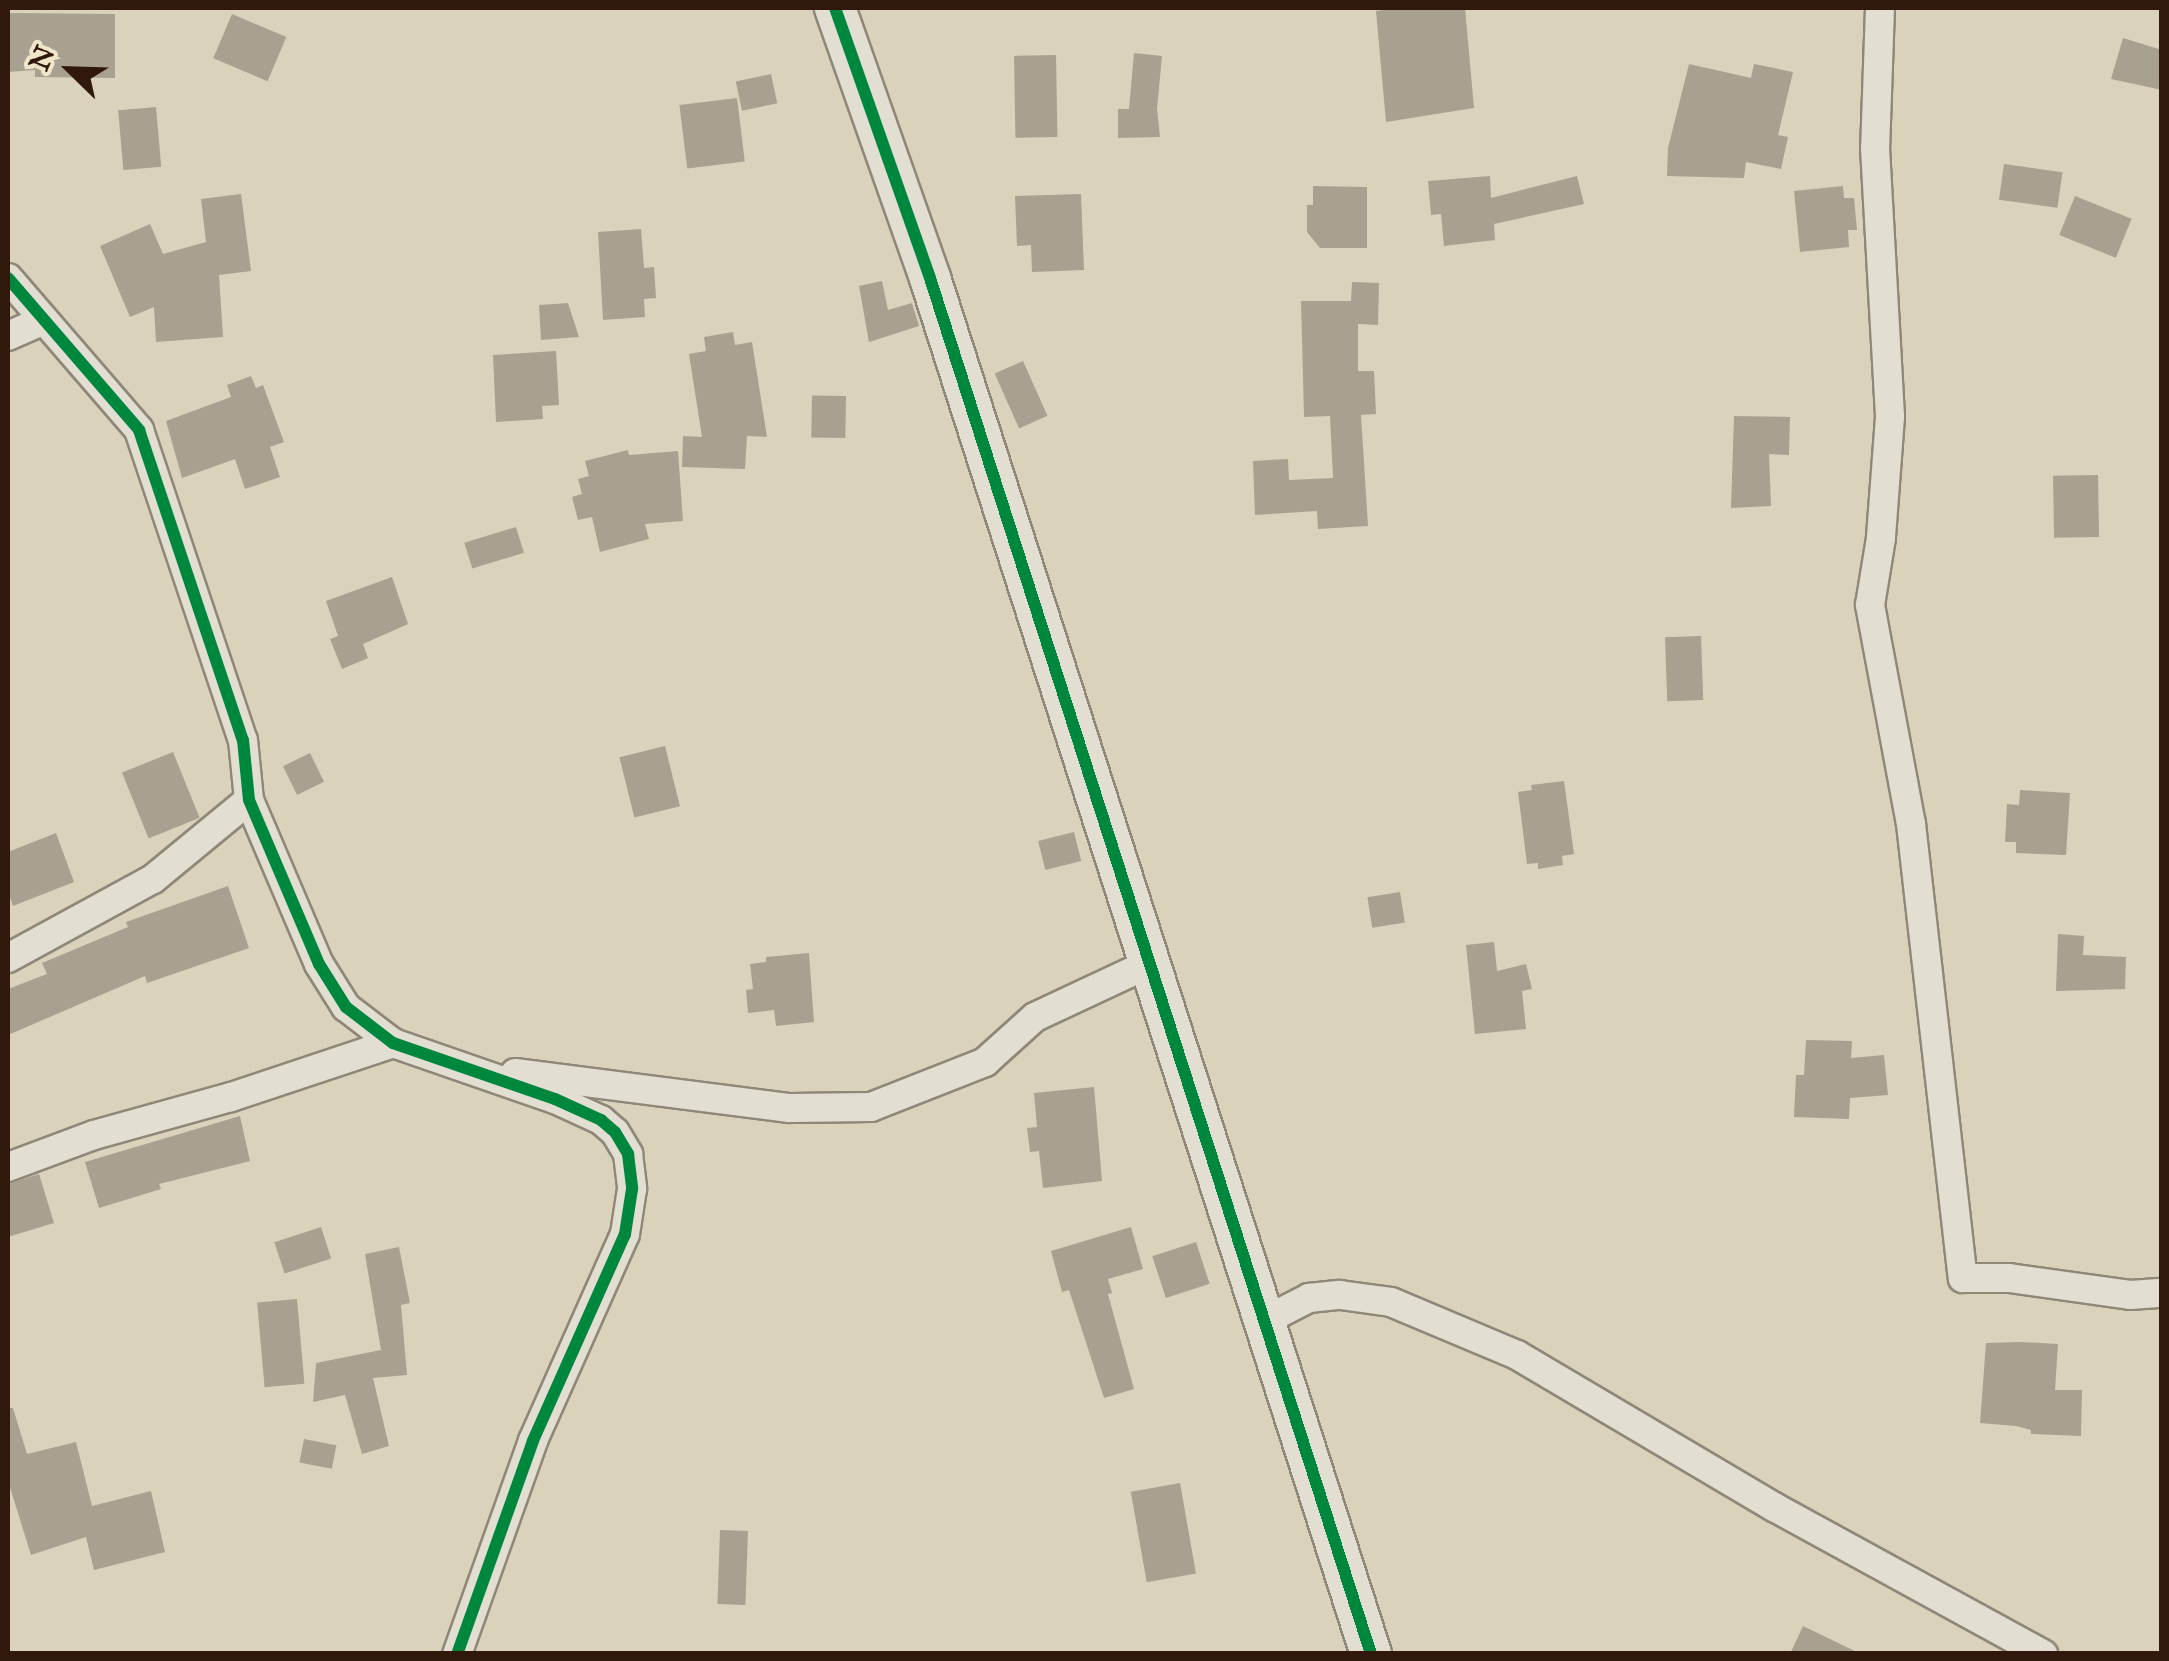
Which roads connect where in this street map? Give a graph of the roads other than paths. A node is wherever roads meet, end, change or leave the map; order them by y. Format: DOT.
graph roads {
  1 [pos="835,8"];
  2 [pos="1880,8"];
  3 [pos="8,278"];
  4 [pos="41,320"];
  5 [pos="8,336"];
  6 [pos="248,800"];
  7 [pos="8,958"];
  8 [pos="1148,964"];
  9 [pos="392,1043"];
  10 [pos="464,1066"];
  11 [pos="631,1088"];
  12 [pos="616,1132"];
  13 [pos="8,1167"];
  14 [pos="2162,1293"];
  15 [pos="1262,1322"];
  16 [pos="457,1654"];
  17 [pos="1372,1654"];
  18 [pos="2043,1654"];
  1 -- 8 [label="street"];
  2 -- 14 [label="street"];
  3 -- 4 [label="street"];
  4 -- 5 [label="street"];
  4 -- 6 [label="street"];
  6 -- 7 [label="street"];
  6 -- 9 [label="street"];
  8 -- 11 [label="street"];
  8 -- 15 [label="street"];
  9 -- 10 [label="street"];
  9 -- 13 [label="street"];
  10 -- 11 [label="street"];
  10 -- 12 [label="street"];
  11 -- 12 [label="street"];
  12 -- 16 [label="street"];
  15 -- 17 [label="street"];
  15 -- 18 [label="street"];
}
